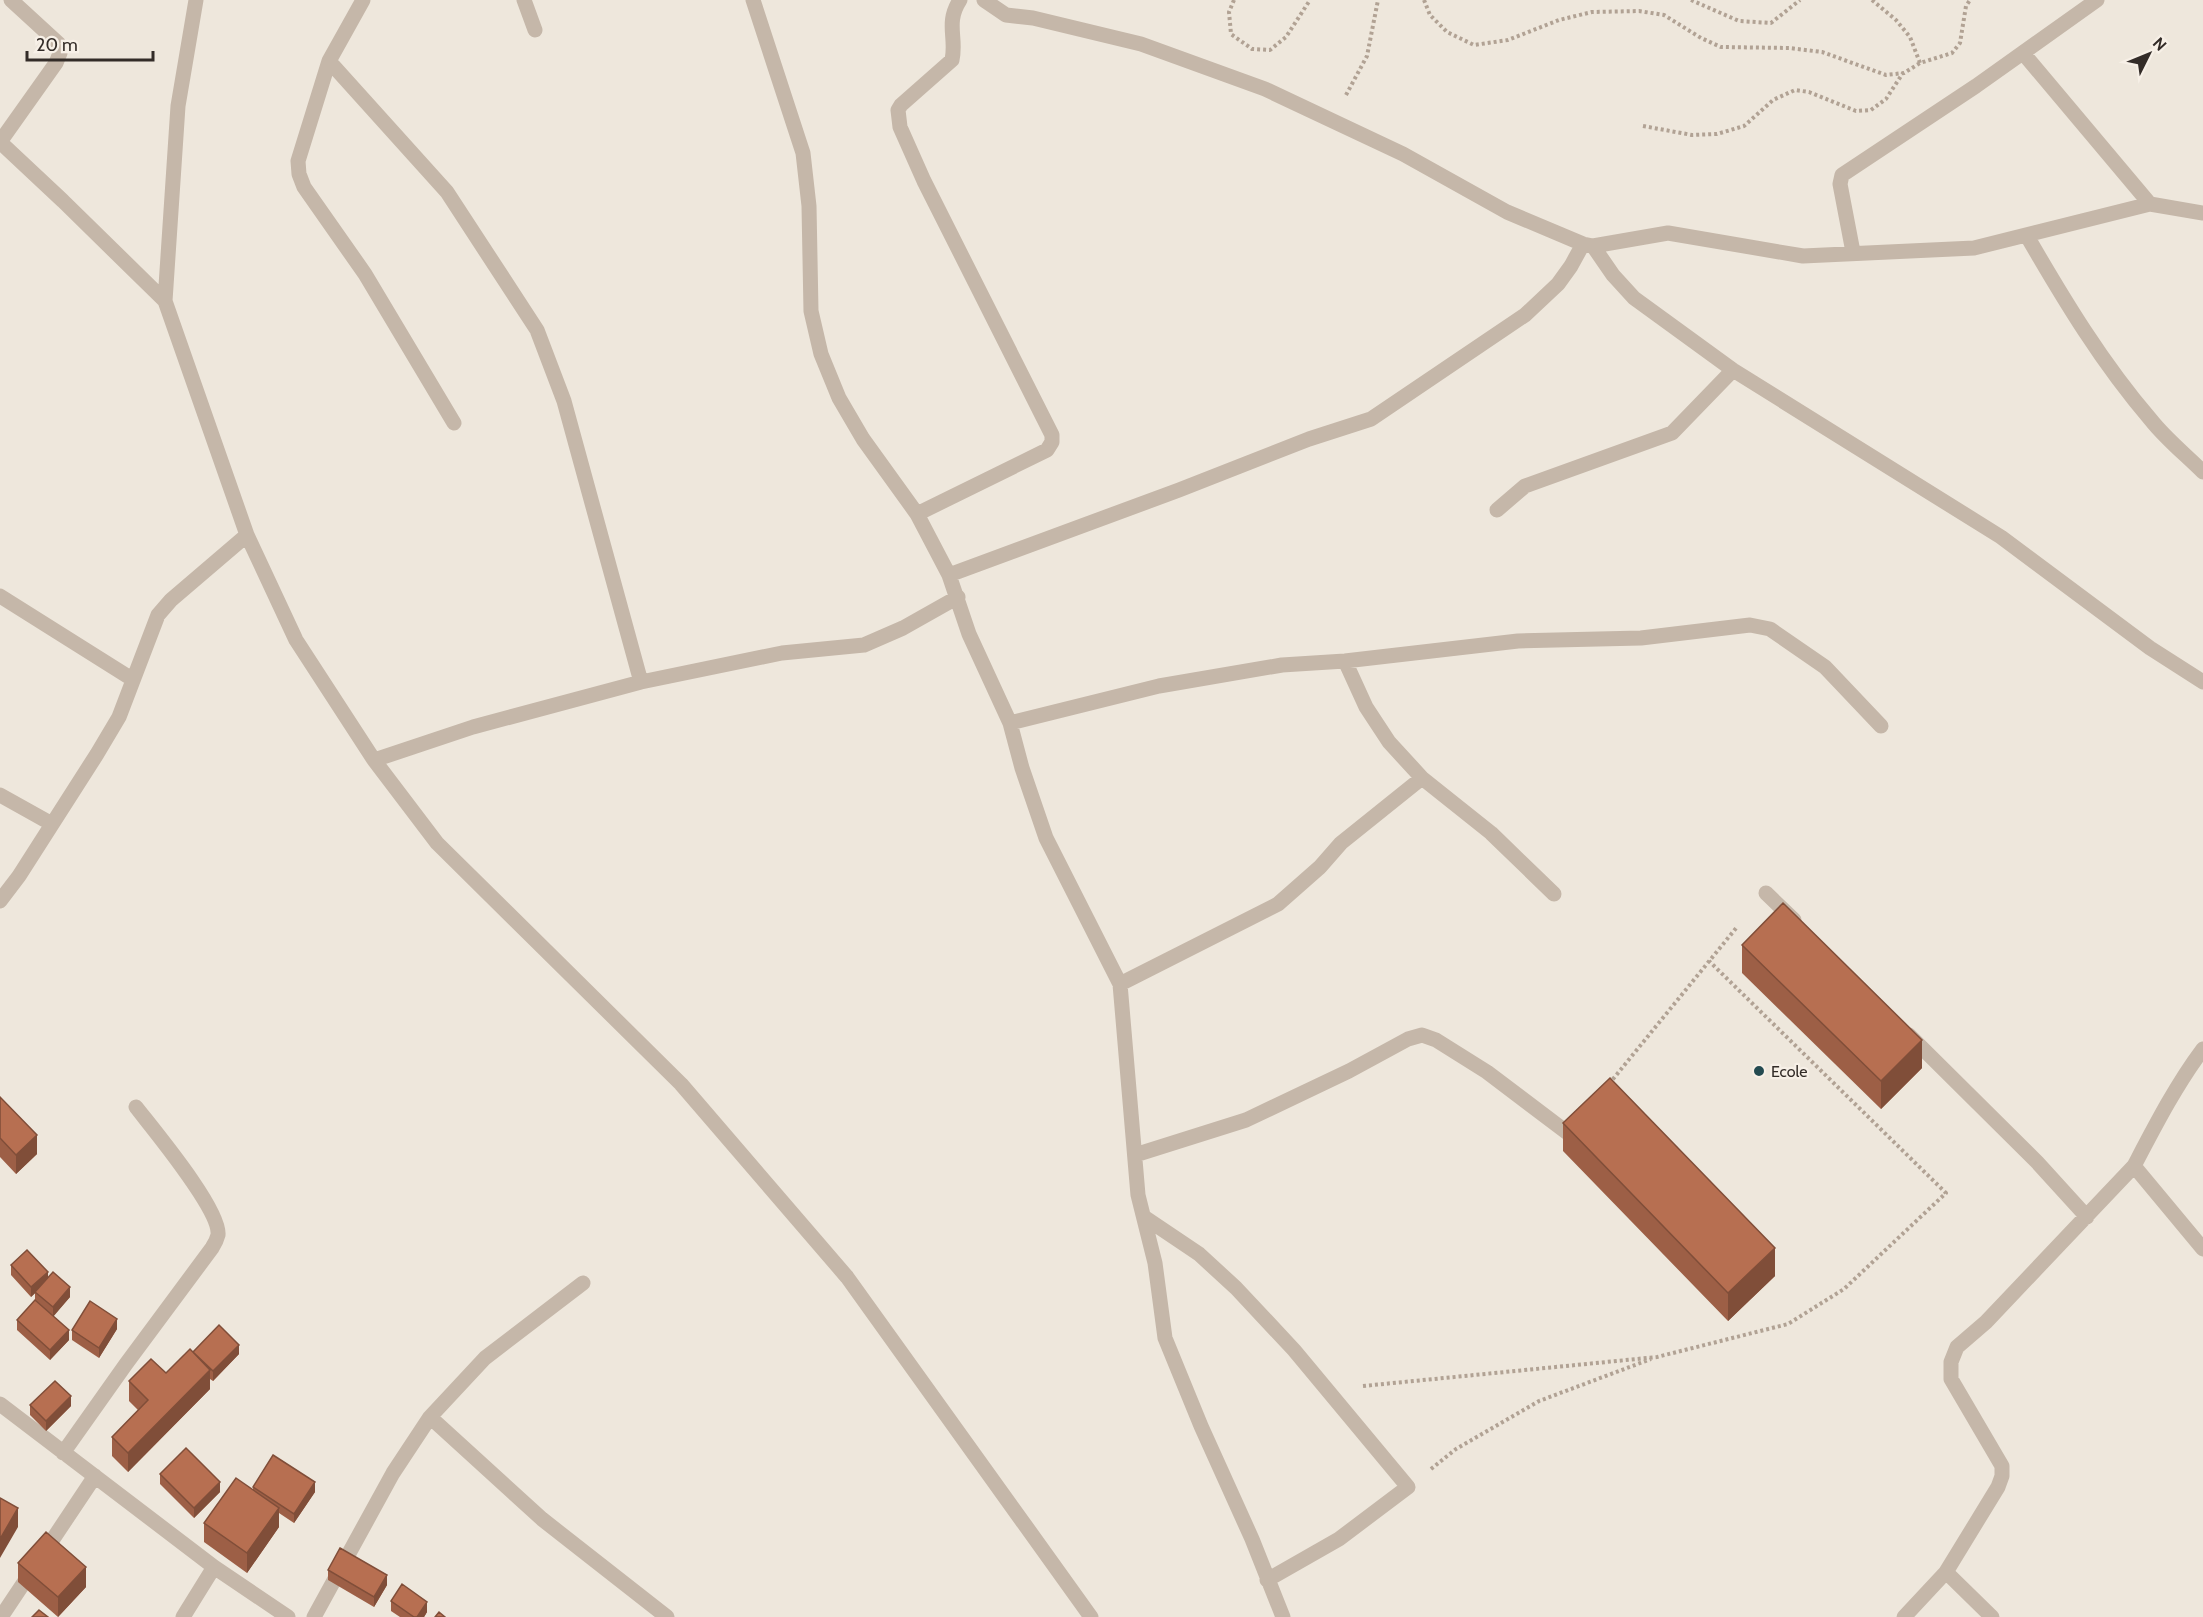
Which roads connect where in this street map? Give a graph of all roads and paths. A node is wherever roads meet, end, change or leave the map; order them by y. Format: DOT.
graph roads {
  1 [pos="11,0"];
  2 [pos="196,0"];
  3 [pos="363,0"];
  4 [pos="524,0"];
  5 [pos="753,0"];
  6 [pos="960,0"];
  7 [pos="984,0"];
  8 [pos="1234,0"];
  9 [pos="1310,0"];
  10 [pos="1378,0"];
  11 [pos="1424,0"];
  12 [pos="1691,0"];
  13 [pos="1872,0"];
  14 [pos="1970,0"];
  15 [pos="2097,0"];
  16 [pos="1798,1"];
  17 [pos="535,30"];
  18 [pos="2023,53"];
  19 [pos="328,61"];
  20 [pos="1920,63"];
  21 [pos="1904,72"];
  22 [pos="1330,120"];
  23 [pos="1642,126"];
  24 [pos="0,142"];
  25 [pos="2150,204"];
  26 [pos="2203,213"];
  27 [pos="2027,236"];
  28 [pos="1588,245"];
  29 [pos="1853,252"];
  30 [pos="165,301"];
  31 [pos="1733,370"];
  32 [pos="454,423"];
  33 [pos="2203,472"];
  34 [pos="1497,510"];
  35 [pos="917,514"];
  36 [pos="247,535"];
  37 [pos="949,575"];
  38 [pos="0,596"];
  39 [pos="958,597"];
  40 [pos="1346,661"];
  41 [pos="132,679"];
  42 [pos="641,682"];
  43 [pos="2203,682"];
  44 [pos="1010,723"];
  45 [pos="1881,726"];
  46 [pos="374,760"];
  47 [pos="1422,778"];
  48 [pos="0,795"];
  49 [pos="52,824"];
  50 [pos="1766,893"];
  51 [pos="1554,894"];
  52 [pos="0,901"];
  53 [pos="1737,927"];
  54 [pos="1808,935"];
  55 [pos="1709,961"];
  56 [pos="1120,984"];
  57 [pos="1901,1028"];
  58 [pos="2203,1049"];
  59 [pos="1606,1088"];
  60 [pos="136,1107"];
  61 [pos="1569,1134"];
  62 [pos="1135,1155"];
  63 [pos="2134,1166"];
  64 [pos="1144,1217"];
  65 [pos="2086,1217"];
  66 [pos="2203,1249"];
  67 [pos="584,1283"];
  68 [pos="1658,1357"];
  69 [pos="1328,1389"];
  70 [pos="0,1404"];
  71 [pos="430,1417"];
  72 [pos="63,1453"];
  73 [pos="95,1476"];
  74 [pos="1408,1487"];
  75 [pos="214,1567"];
  76 [pos="1946,1572"];
  77 [pos="1267,1580"];
  78 [pos="1,1617"];
  79 [pos="183,1617"];
  80 [pos="288,1617"];
  81 [pos="314,1617"];
  82 [pos="668,1617"];
  83 [pos="1091,1617"];
  84 [pos="1283,1617"];
  85 [pos="1904,1617"];
  86 [pos="1992,1617"];
  1 -- 24 [label="street"];
  2 -- 30 [label="street"];
  3 -- 19 [label="street"];
  4 -- 17 [label="street"];
  5 -- 35 [label="street"];
  6 -- 35 [label="street"];
  7 -- 22 [label="street"];
  8 -- 9 [label="path"];
  10 -- 22 [label="path"];
  11 -- 21 [label="path"];
  12 -- 16 [label="path"];
  13 -- 20 [label="path"];
  14 -- 20 [label="path"];
  15 -- 18 [label="street"];
  18 -- 25 [label="street"];
  18 -- 29 [label="street"];
  19 -- 32 [label="street"];
  19 -- 42 [label="street"];
  20 -- 21 [label="path"];
  21 -- 23 [label="path"];
  22 -- 28 [label="street"];
  24 -- 30 [label="street"];
  25 -- 26 [label="street"];
  25 -- 27 [label="street"];
  27 -- 29 [label="street"];
  27 -- 33 [label="street"];
  28 -- 29 [label="street"];
  28 -- 31 [label="street"];
  28 -- 37 [label="street"];
  30 -- 36 [label="street"];
  31 -- 34 [label="street"];
  31 -- 43 [label="street"];
  35 -- 37 [label="street"];
  36 -- 41 [label="street"];
  36 -- 46 [label="street"];
  37 -- 39 [label="street"];
  38 -- 41 [label="street"];
  39 -- 42 [label="street"];
  39 -- 44 [label="street"];
  40 -- 44 [label="street"];
  40 -- 45 [label="street"];
  40 -- 47 [label="street"];
  41 -- 49 [label="street"];
  42 -- 46 [label="street"];
  44 -- 56 [label="street"];
  46 -- 83 [label="street"];
  47 -- 51 [label="street"];
  47 -- 56 [label="street"];
  48 -- 49 [label="street"];
  49 -- 52 [label="street"];
  50 -- 54 [label="street"];
  53 -- 55 [label="path"];
  55 -- 59 [label="path"];
  55 -- 68 [label="path"];
  56 -- 62 [label="street"];
  57 -- 65 [label="street"];
  58 -- 63 [label="street"];
  60 -- 72 [label="street"];
  61 -- 62 [label="street"];
  62 -- 64 [label="street"];
  63 -- 65 [label="street"];
  63 -- 66 [label="street"];
  64 -- 69 [label="street"];
  64 -- 77 [label="street"];
  65 -- 76 [label="street"];
  67 -- 71 [label="street"];
  68 -- 69 [label="path"];
  68 -- 74 [label="path"];
  69 -- 74 [label="street"];
  70 -- 72 [label="street"];
  71 -- 81 [label="street"];
  71 -- 82 [label="street"];
  72 -- 73 [label="street"];
  73 -- 75 [label="street"];
  73 -- 78 [label="street"];
  74 -- 77 [label="street"];
  75 -- 79 [label="street"];
  75 -- 80 [label="street"];
  76 -- 85 [label="street"];
  76 -- 86 [label="street"];
  77 -- 84 [label="street"];
}
